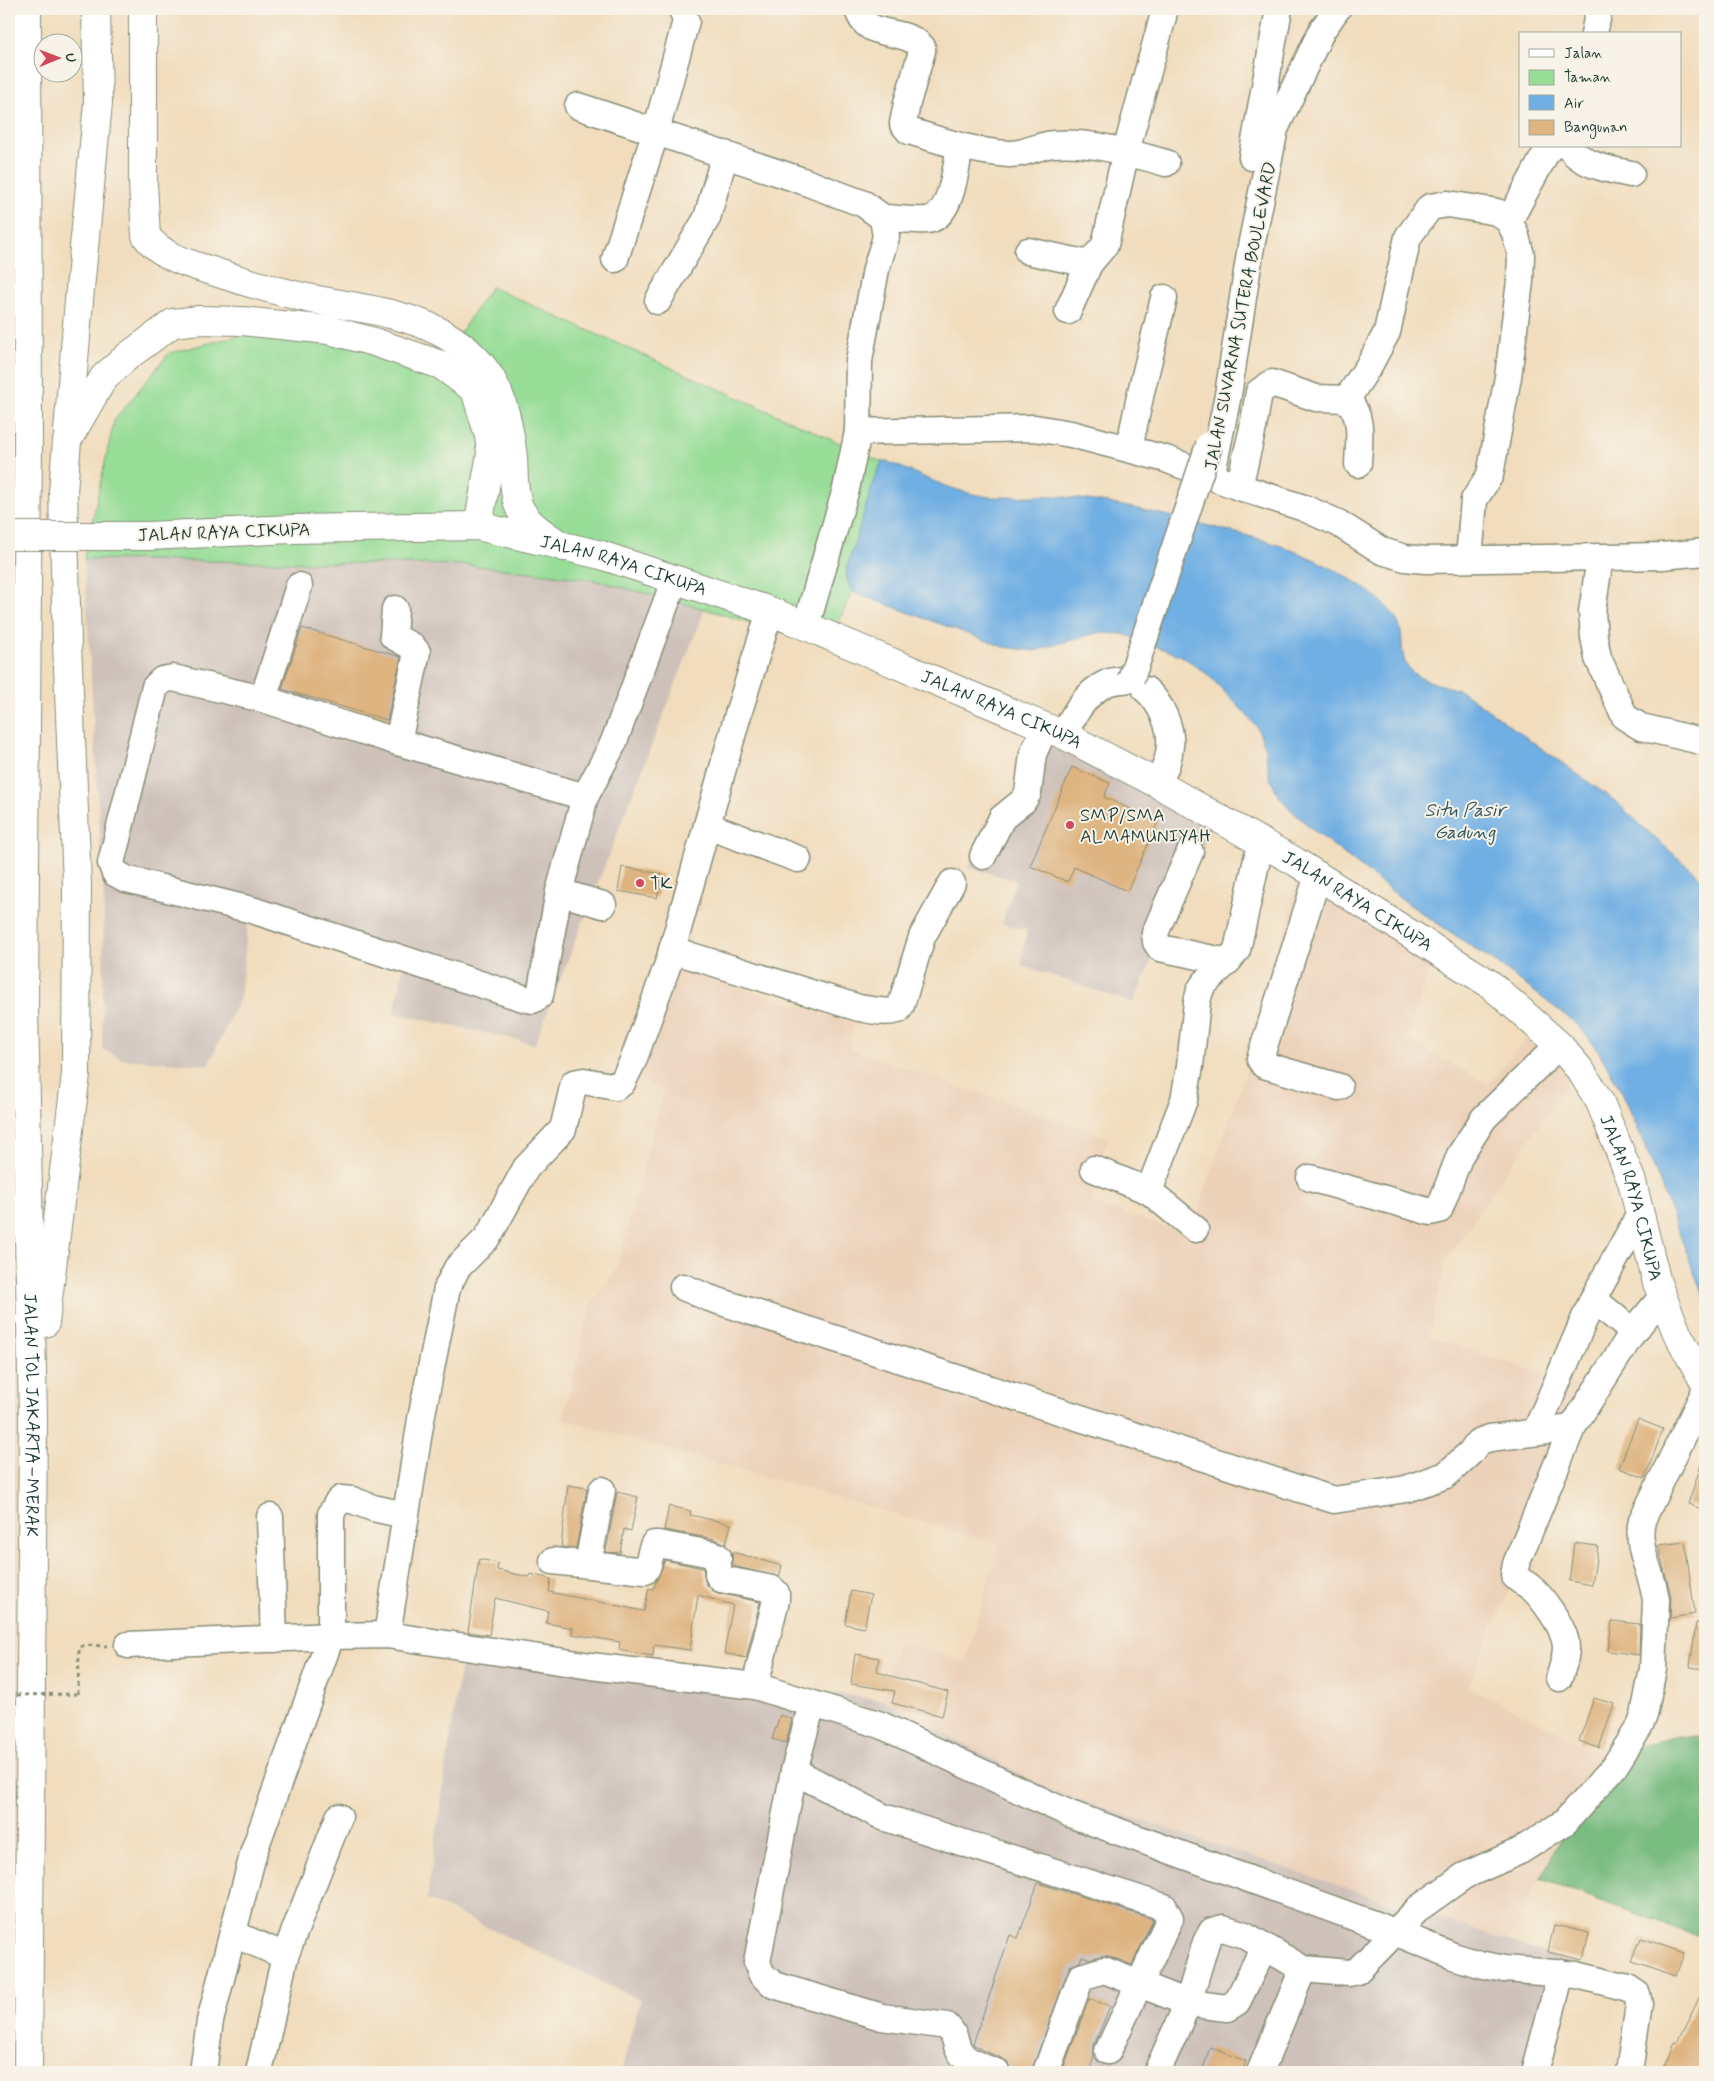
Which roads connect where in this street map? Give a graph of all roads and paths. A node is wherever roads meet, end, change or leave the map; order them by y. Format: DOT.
graph roads {
  1 [pos="27,9"];
  2 [pos="96,9"];
  3 [pos="143,9"];
  4 [pos="682,9"];
  5 [pos="858,9"];
  6 [pos="1279,9"];
  7 [pos="1337,9"];
  8 [pos="1599,9"];
  9 [pos="1163,17"];
  10 [pos="1594,32"];
  11 [pos="578,106"];
  12 [pos="656,131"];
  13 [pos="960,146"];
  14 [pos="1550,148"];
  15 [pos="1569,148"];
  16 [pos="1126,151"];
  17 [pos="725,154"];
  18 [pos="1166,164"];
  19 [pos="1631,174"];
  20 [pos="883,218"];
  21 [pos="1509,221"];
  22 [pos="1028,251"];
  23 [pos="616,259"];
  24 [pos="1089,264"];
  25 [pos="1164,298"];
  26 [pos="658,301"];
  27 [pos="1068,312"];
  28 [pos="1347,399"];
  29 [pos="858,432"];
  30 [pos="68,441"];
  31 [pos="1129,449"];
  32 [pos="1211,456"];
  33 [pos="1358,464"];
  34 [pos="1239,488"];
  35 [pos="478,526"];
  36 [pos="9,536"];
  37 [pos="563,548"];
  38 [pos="1705,552"];
  39 [pos="1600,558"];
  40 [pos="1469,559"];
  41 [pos="675,579"];
  42 [pos="299,586"];
  43 [pos="395,609"];
  44 [pos="770,611"];
  45 [pos="806,626"];
  46 [pos="1138,684"];
  47 [pos="263,699"];
  48 [pos="1054,731"];
  49 [pos="398,742"];
  50 [pos="1705,742"];
  51 [pos="1158,784"];
  52 [pos="585,797"];
  53 [pos="708,826"];
  54 [pos="1261,841"];
  55 [pos="1190,852"];
  56 [pos="983,856"];
  57 [pos="798,859"];
  58 [pos="1318,875"];
  59 [pos="952,883"];
  60 [pos="559,892"];
  61 [pos="603,904"];
  62 [pos="672,950"];
  63 [pos="1229,960"];
  64 [pos="1558,1045"];
  65 [pos="1340,1087"];
  66 [pos="1094,1169"];
  67 [pos="1310,1178"];
  68 [pos="1149,1191"];
  69 [pos="1640,1214"];
  70 [pos="1196,1229"];
  71 [pos="682,1287"];
  72 [pos="1662,1297"];
  73 [pos="1593,1299"];
  74 [pos="1633,1332"];
  75 [pos="1705,1382"];
  76 [pos="1705,1392"];
  77 [pos="33,1417"];
  78 [pos="1572,1428"];
  79 [pos="1536,1431"];
  80 [pos="602,1490"];
  81 [pos="405,1515"];
  82 [pos="270,1517"];
  83 [pos="553,1561"];
  84 [pos="588,1564"];
  85 [pos="387,1635"];
  86 [pos="330,1636"];
  87 [pos="274,1639"];
  88 [pos="128,1645"];
  89 [pos="1559,1678"];
  90 [pos="755,1686"];
  91 [pos="9,1695"];
  92 [pos="812,1704"];
  93 [pos="794,1771"];
  94 [pos="339,1817"];
  95 [pos="1395,1932"];
  96 [pos="234,1934"];
  97 [pos="1264,1947"];
  98 [pos="285,1956"];
  99 [pos="1302,1969"];
  100 [pos="1560,1973"];
  101 [pos="1140,1985"];
  102 [pos="1188,2003"];
  103 [pos="1108,2052"];
  104 [pos="28,2072"];
  105 [pos="203,2072"];
  106 [pos="259,2072"];
  107 [pos="996,2072"];
  108 [pos="1046,2072"];
  109 [pos="1157,2072"];
  110 [pos="1260,2072"];
  111 [pos="1534,2072"];
  112 [pos="1629,2072"];
  1 -- 77 [label="main road, JALAN TOL JAKARTA–MERAK"];
  2 -- 30 [label="main road"];
  3 -- 37 [label="main road"];
  4 -- 12 [label="street"];
  5 -- 13 [label="street"];
  6 -- 32 [label="street"];
  7 -- 32 [label="street, JALAN SUVARNA SUTERA BOULEVARD"];
  8 -- 10 [label="street"];
  9 -- 16 [label="street"];
  11 -- 12 [label="street"];
  12 -- 17 [label="street"];
  12 -- 23 [label="street"];
  13 -- 16 [label="street"];
  13 -- 20 [label="street"];
  14 -- 21 [label="street"];
  15 -- 19 [label="street"];
  16 -- 18 [label="street"];
  16 -- 24 [label="street"];
  17 -- 20 [label="street"];
  17 -- 26 [label="street"];
  20 -- 29 [label="street"];
  21 -- 28 [label="street"];
  21 -- 40 [label="street"];
  22 -- 24 [label="street"];
  24 -- 27 [label="street"];
  25 -- 31 [label="street"];
  28 -- 33 [label="street"];
  28 -- 34 [label="street"];
  29 -- 31 [label="street"];
  29 -- 45 [label="street"];
  30 -- 35 [label="main road"];
  30 -- 77 [label="main road"];
  31 -- 34 [label="street"];
  32 -- 46 [label="street, bridge"];
  34 -- 40 [label="street"];
  35 -- 36 [label="main road, JALAN RAYA CIKUPA, bridge"];
  35 -- 37 [label="main road, JALAN RAYA CIKUPA"];
  37 -- 41 [label="main road, JALAN RAYA CIKUPA"];
  38 -- 39 [label="street"];
  39 -- 40 [label="street"];
  39 -- 50 [label="street"];
  41 -- 44 [label="main road, JALAN RAYA CIKUPA"];
  41 -- 52 [label="street"];
  42 -- 47 [label="street"];
  43 -- 49 [label="street"];
  44 -- 45 [label="main road, JALAN RAYA CIKUPA"];
  44 -- 53 [label="street"];
  45 -- 48 [label="main road, JALAN RAYA CIKUPA"];
  46 -- 48 [label="street"];
  46 -- 51 [label="street"];
  47 -- 49 [label="street"];
  47 -- 60 [label="street"];
  48 -- 51 [label="main road, JALAN RAYA CIKUPA"];
  48 -- 56 [label="street"];
  49 -- 52 [label="street"];
  51 -- 54 [label="main road, JALAN RAYA CIKUPA"];
  52 -- 60 [label="street"];
  53 -- 57 [label="street"];
  53 -- 62 [label="street"];
  54 -- 58 [label="main road, JALAN RAYA CIKUPA"];
  54 -- 63 [label="street"];
  55 -- 63 [label="street"];
  58 -- 64 [label="main road, JALAN RAYA CIKUPA"];
  58 -- 65 [label="street"];
  59 -- 62 [label="street"];
  60 -- 61 [label="street"];
  62 -- 81 [label="street"];
  63 -- 68 [label="street"];
  64 -- 67 [label="street"];
  64 -- 69 [label="main road, JALAN RAYA CIKUPA"];
  66 -- 68 [label="street"];
  68 -- 70 [label="street"];
  69 -- 72 [label="main road, JALAN RAYA CIKUPA"];
  69 -- 73 [label="street"];
  71 -- 79 [label="street"];
  72 -- 74 [label="street"];
  72 -- 75 [label="main road, JALAN RAYA CIKUPA"];
  73 -- 74 [label="street"];
  73 -- 79 [label="street"];
  74 -- 78 [label="street"];
  76 -- 95 [label="street"];
  77 -- 104 [label="main road, JALAN TOL JAKARTA–MERAK"];
  78 -- 79 [label="street"];
  78 -- 89 [label="street"];
  80 -- 84 [label="street"];
  81 -- 85 [label="street"];
  81 -- 86 [label="street"];
  82 -- 87 [label="street"];
  83 -- 84 [label="street"];
  84 -- 90 [label="street"];
  85 -- 86 [label="street"];
  85 -- 90 [label="street"];
  86 -- 87 [label="street"];
  86 -- 96 [label="street"];
  87 -- 88 [label="street"];
  88 -- 91 [label="path, bridge"];
  90 -- 92 [label="street"];
  92 -- 93 [label="street"];
  92 -- 95 [label="street"];
  93 -- 101 [label="street"];
  93 -- 107 [label="street"];
  94 -- 98 [label="street"];
  95 -- 99 [label="street"];
  95 -- 100 [label="street"];
  96 -- 98 [label="street"];
  96 -- 105 [label="street"];
  97 -- 99 [label="street"];
  97 -- 102 [label="street"];
  97 -- 102 [label="street"];
  98 -- 106 [label="street"];
  99 -- 110 [label="street"];
  100 -- 111 [label="street"];
  100 -- 112 [label="street"];
  101 -- 102 [label="street"];
  101 -- 103 [label="street"];
  101 -- 108 [label="street"];
  102 -- 109 [label="street"];
}
